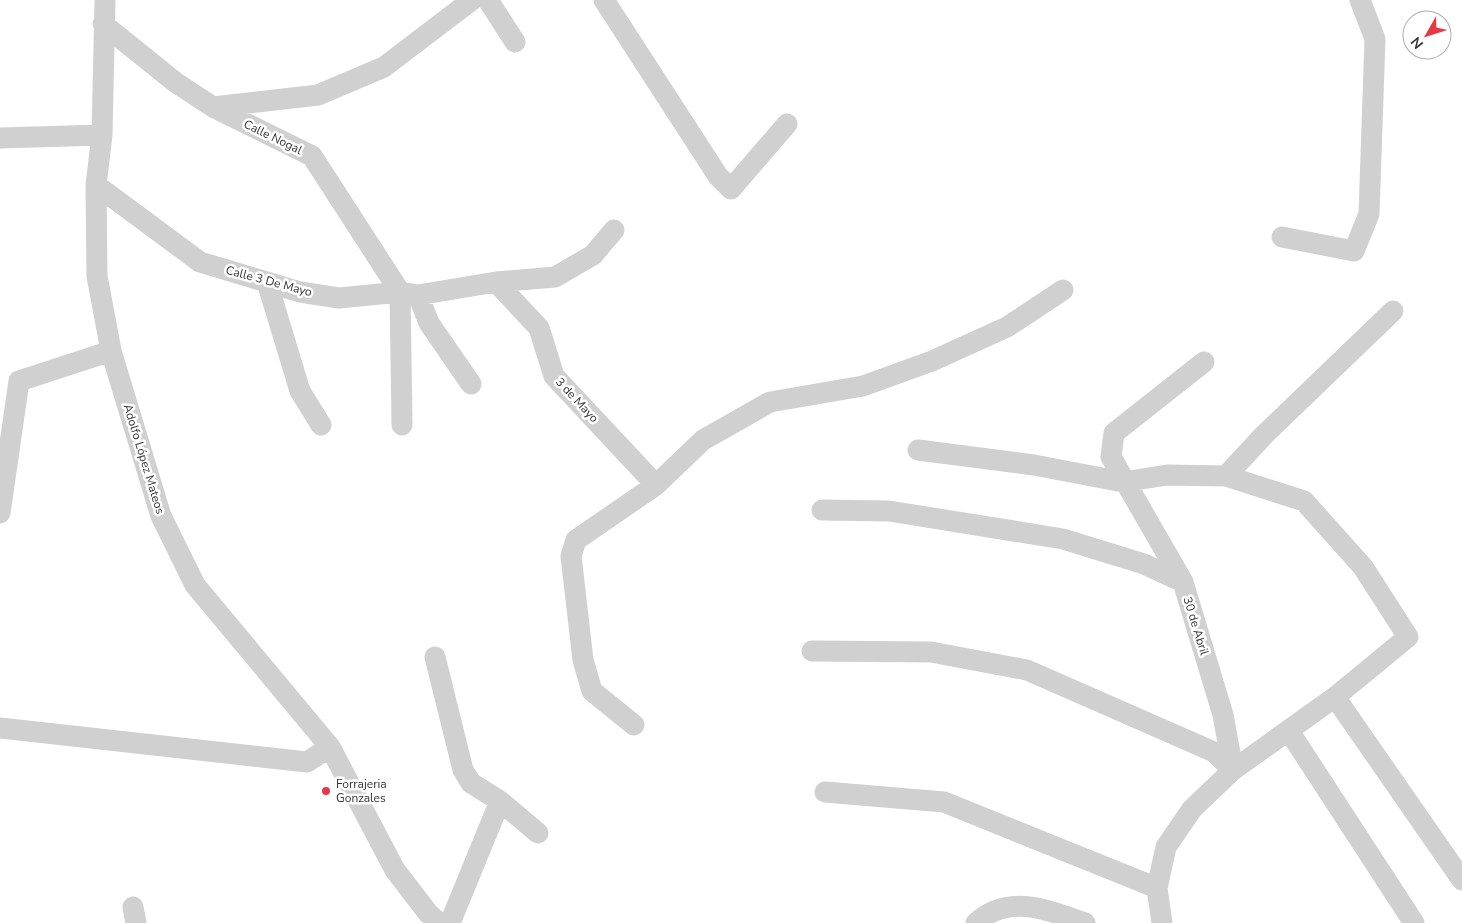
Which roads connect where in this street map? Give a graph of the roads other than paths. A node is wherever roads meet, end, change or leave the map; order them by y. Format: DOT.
graph roads {
  1 [pos="105,0"];
  2 [pos="472,0"];
  3 [pos="488,0"];
  4 [pos="604,0"];
  5 [pos="1360,0"];
  6 [pos="103,24"];
  7 [pos="515,42"];
  8 [pos="213,107"];
  9 [pos="787,124"];
  10 [pos="102,135"];
  11 [pos="0,138"];
  12 [pos="96,185"];
  13 [pos="614,230"];
  14 [pos="1282,237"];
  15 [pos="267,282"];
  16 [pos="496,282"];
  17 [pos="1063,290"];
  18 [pos="409,293"];
  19 [pos="1393,311"];
  20 [pos="111,351"];
  21 [pos="1204,362"];
  22 [pos="471,384"];
  23 [pos="321,425"];
  24 [pos="402,425"];
  25 [pos="6,430"];
  26 [pos="918,450"];
  27 [pos="1226,476"];
  28 [pos="1123,482"];
  29 [pos="656,484"];
  30 [pos="822,510"];
  31 [pos="0,513"];
  32 [pos="1183,582"];
  33 [pos="812,651"];
  34 [pos="435,657"];
  35 [pos="1335,697"];
  36 [pos="634,725"];
  37 [pos="0,728"];
  38 [pos="1288,731"];
  39 [pos="330,747"];
  40 [pos="1233,770"];
  41 [pos="824,792"];
  42 [pos="500,801"];
  43 [pos="538,833"];
  44 [pos="1462,880"];
  45 [pos="1157,888"];
  46 [pos="438,923"];
  47 [pos="450,923"];
  48 [pos="976,923"];
  49 [pos="1085,923"];
  50 [pos="1162,923"];
  51 [pos="1414,923"];
  1 -- 6 [label="street, Adolfo López Mateos"];
  2 -- 8 [label="street"];
  3 -- 7 [label="street"];
  4 -- 9 [label="street"];
  5 -- 14 [label="street"];
  6 -- 8 [label="street, Calle Nogal"];
  6 -- 10 [label="street, Adolfo López Mateos"];
  8 -- 18 [label="street, Calle Nogal"];
  10 -- 11 [label="street"];
  10 -- 12 [label="street, Adolfo López Mateos"];
  12 -- 15 [label="street, Calle 3 De Mayo"];
  12 -- 20 [label="street, Adolfo López Mateos"];
  13 -- 16 [label="street, Calle 3 De Mayo"];
  15 -- 18 [label="street, Calle 3 De Mayo"];
  15 -- 23 [label="street"];
  16 -- 18 [label="street, Calle 3 De Mayo"];
  16 -- 29 [label="street, 3 de Mayo"];
  17 -- 29 [label="street"];
  18 -- 22 [label="street, Calle Nogal"];
  18 -- 24 [label="street"];
  19 -- 27 [label="street"];
  20 -- 25 [label="street"];
  20 -- 39 [label="street, Adolfo López Mateos"];
  21 -- 28 [label="street, 30 de Abril"];
  25 -- 31 [label="street"];
  26 -- 28 [label="street"];
  27 -- 28 [label="street"];
  27 -- 35 [label="street"];
  28 -- 32 [label="street, 30 de Abril"];
  29 -- 36 [label="street"];
  30 -- 32 [label="street"];
  32 -- 40 [label="street, 30 de Abril"];
  33 -- 40 [label="street"];
  34 -- 42 [label="street"];
  35 -- 38 [label="street"];
  35 -- 44 [label="street"];
  37 -- 39 [label="street"];
  38 -- 40 [label="street"];
  38 -- 51 [label="street"];
  39 -- 46 [label="street, Adolfo López Mateos"];
  40 -- 45 [label="street"];
  41 -- 45 [label="street"];
  42 -- 43 [label="street"];
  42 -- 47 [label="street"];
  45 -- 50 [label="street"];
  48 -- 49 [label="street"];
}
